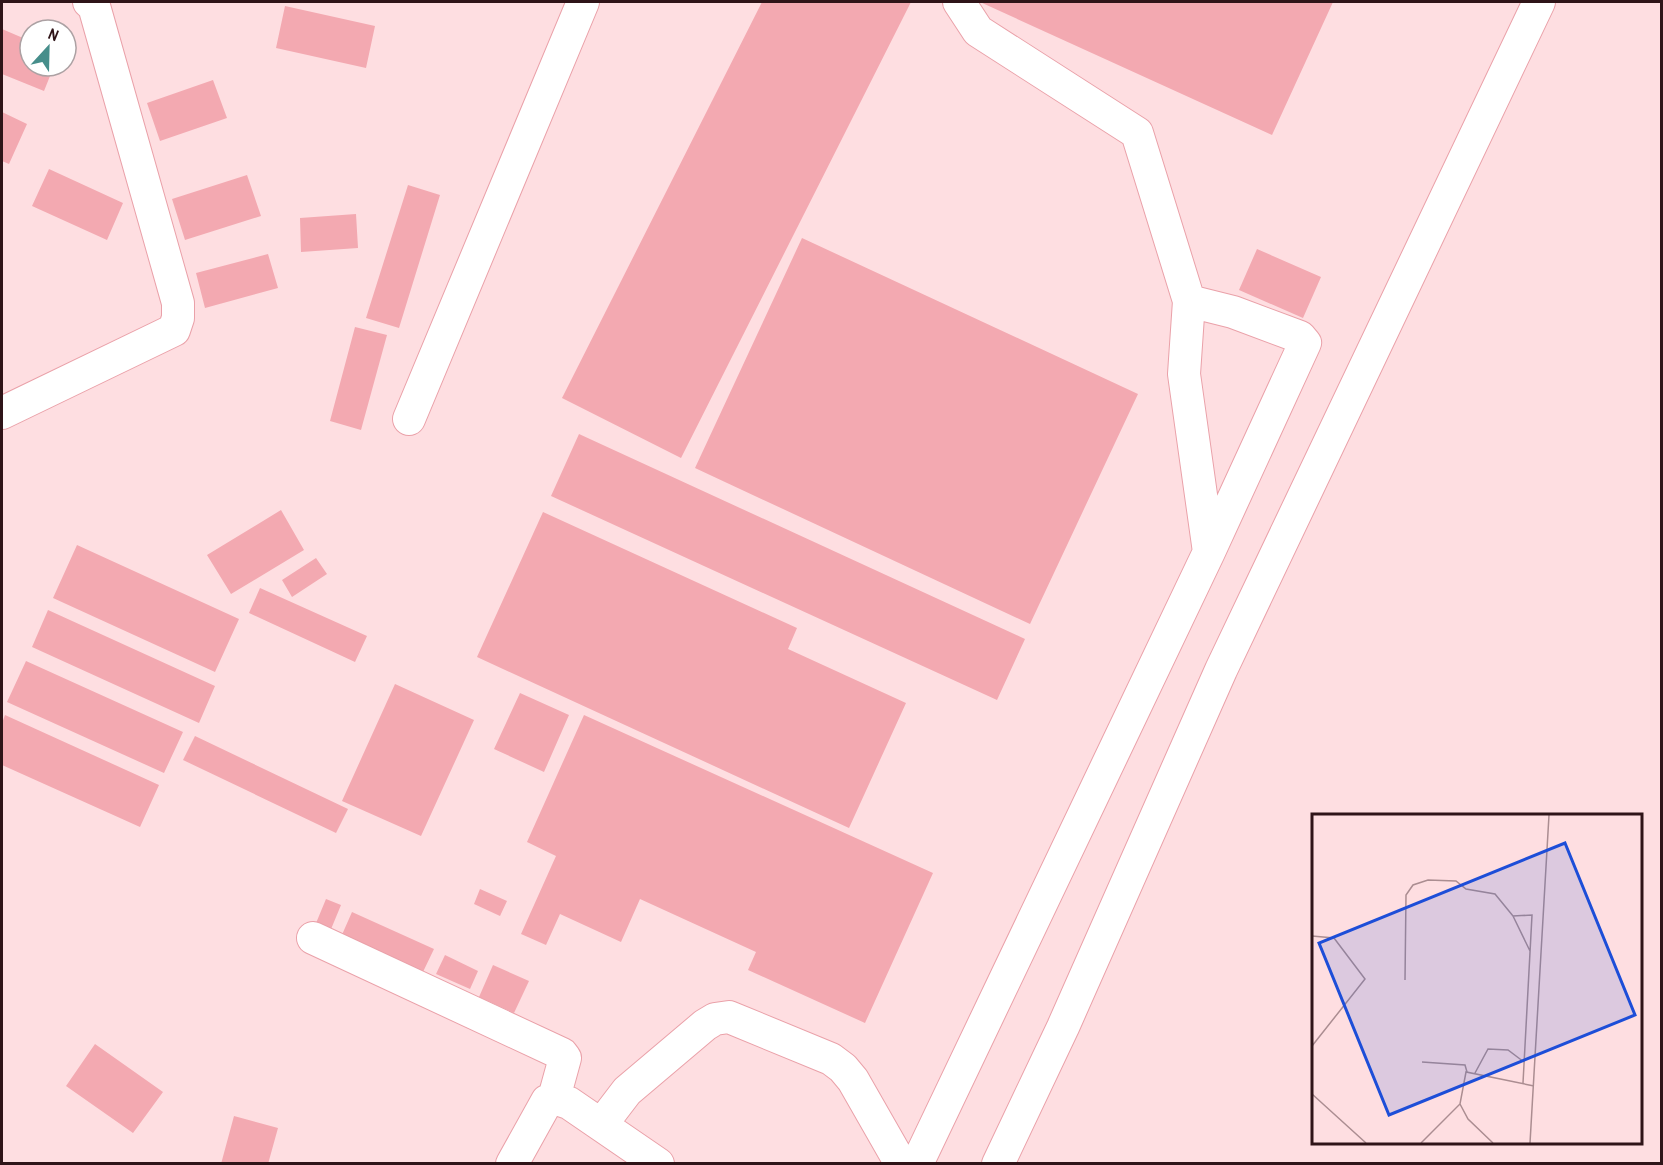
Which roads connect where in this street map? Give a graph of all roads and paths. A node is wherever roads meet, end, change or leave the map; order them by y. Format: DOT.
graph roads {
  1 [pos="89,2"];
  2 [pos="583,2"];
  3 [pos="959,2"];
  4 [pos="1539,2"];
  5 [pos="1189,300"];
  6 [pos="2,413"];
  7 [pos="409,419"];
  8 [pos="1209,552"];
  9 [pos="313,938"];
  10 [pos="554,1098"];
  11 [pos="601,1125"];
  12 [pos="512,1164"];
  13 [pos="658,1164"];
  14 [pos="901,1164"];
  15 [pos="917,1164"];
  16 [pos="998,1164"];
  1 -- 6 [label="street"];
  2 -- 7 [label="street"];
  3 -- 5 [label="street"];
  4 -- 16 [label="street"];
  5 -- 8 [label="street"];
  5 -- 8 [label="street"];
  8 -- 15 [label="street"];
  9 -- 10 [label="street"];
  10 -- 11 [label="street"];
  10 -- 12 [label="street"];
  11 -- 13 [label="street"];
  11 -- 14 [label="street"];
}
